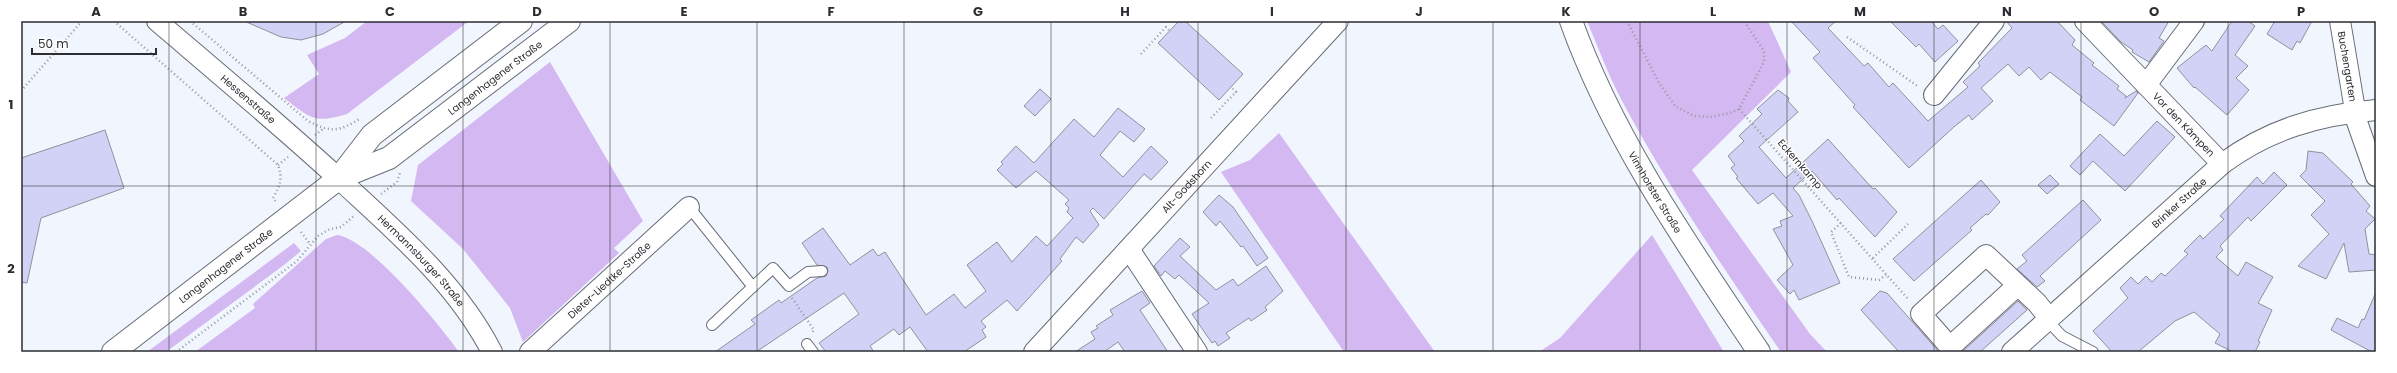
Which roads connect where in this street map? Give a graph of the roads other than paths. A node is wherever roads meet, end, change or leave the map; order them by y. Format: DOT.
graph roads {
  1 [pos="157,21"];
  2 [pos="521,21"];
  3 [pos="569,21"];
  4 [pos="1338,21"];
  5 [pos="1571,21"];
  6 [pos="1994,21"];
  7 [pos="2085,21"];
  8 [pos="2194,21"];
  9 [pos="2340,21"];
  10 [pos="2146,85"];
  11 [pos="1934,95"];
  12 [pos="2376,110"];
  13 [pos="2355,111"];
  14 [pos="2222,164"];
  15 [pos="2376,176"];
  16 [pos="338,179"];
  17 [pos="689,208"];
  18 [pos="1129,249"];
  19 [pos="822,271"];
  20 [pos="2018,286"];
  21 [pos="753,287"];
  22 [pos="2048,319"];
  23 [pos="712,325"];
  24 [pos="113,352"];
  25 [pos="492,352"];
  26 [pos="530,352"];
  27 [pos="1034,352"];
  28 [pos="1197,352"];
  29 [pos="1759,352"];
  30 [pos="2012,352"];
  31 [pos="2093,352"];
  1 -- 16 [label="street, Hessenstraße"];
  2 -- 16 [label="main road, Langenhagener Straße"];
  3 -- 16 [label="main road, Langenhagener Straße"];
  4 -- 18 [label="street, Alt-Godshorn"];
  5 -- 29 [label="main road, Vinnhorster Straße"];
  6 -- 11 [label="street"];
  7 -- 10 [label="street, Vor den Kämpen"];
  8 -- 10 [label="street, Vor den Kämpen"];
  9 -- 13 [label="street, Buchengarten"];
  10 -- 14 [label="street, Vor den Kämpen"];
  12 -- 13 [label="street, Brinker Straße"];
  13 -- 14 [label="street, Brinker Straße"];
  13 -- 15 [label="street, Buchengarten"];
  14 -- 22 [label="street, Brinker Straße"];
  16 -- 24 [label="main road, Langenhagener Straße"];
  16 -- 25 [label="street, Hermannsburger Straße"];
  17 -- 21 [label="lane"];
  17 -- 26 [label="street, Dieter-Liedtke-Straße"];
  18 -- 27 [label="street, Alt-Godshorn"];
  18 -- 28 [label="street"];
  19 -- 21 [label="lane"];
  20 -- 20 [label="street"];
  20 -- 22 [label="street"];
  21 -- 23 [label="lane"];
  22 -- 30 [label="street, Brinker Straße"];
  22 -- 31 [label="lane"];
}
